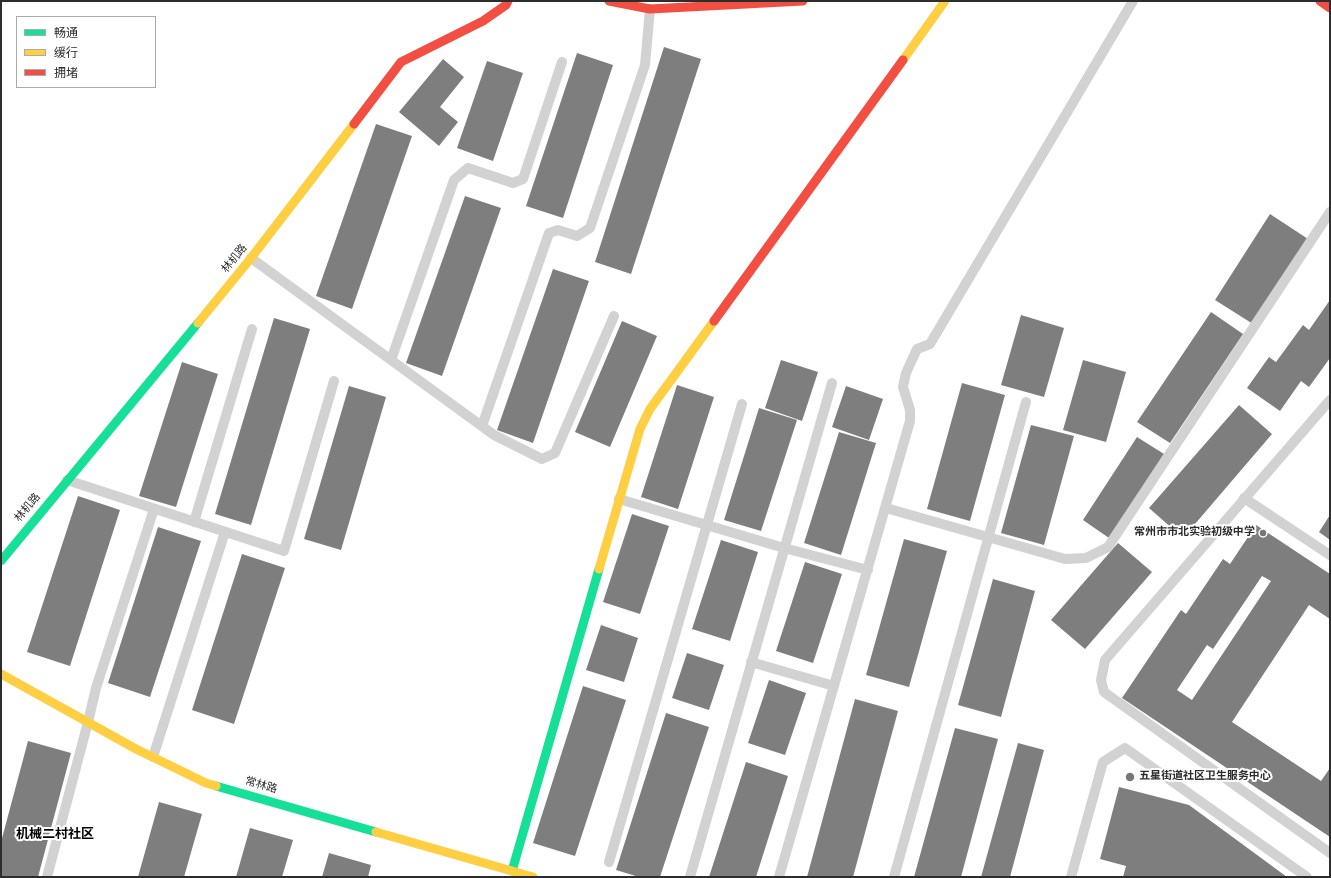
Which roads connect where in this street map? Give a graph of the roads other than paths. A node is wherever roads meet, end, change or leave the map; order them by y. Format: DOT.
graph roads {
  1 [pos="508,1"];
  2 [pos="609,1"];
  3 [pos="803,1"];
  4 [pos="944,1"];
  5 [pos="1133,1"];
  6 [pos="1320,1"];
  7 [pos="1330,8"];
  8 [pos="650,10"];
  9 [pos="562,62"];
  10 [pos="1330,212"];
  11 [pos="251,258"];
  12 [pos="614,316"];
  13 [pos="252,329"];
  14 [pos="391,360"];
  15 [pos="334,381"];
  16 [pos="832,383"];
  17 [pos="1330,400"];
  18 [pos="1026,402"];
  19 [pos="742,404"];
  20 [pos="482,426"];
  21 [pos="67,480"];
  22 [pos="1244,498"];
  23 [pos="619,499"];
  24 [pos="886,508"];
  25 [pos="154,509"];
  26 [pos="194,522"];
  27 [pos="707,525"];
  28 [pos="225,532"];
  29 [pos="989,537"];
  30 [pos="784,548"];
  31 [pos="1330,555"];
  32 [pos="1,561"];
  33 [pos="868,570"];
  34 [pos="751,662"];
  35 [pos="1,674"];
  36 [pos="834,686"];
  37 [pos="88,722"];
  38 [pos="153,757"];
  39 [pos="1330,853"];
  40 [pos="609,862"];
  41 [pos="512,871"];
  42 [pos="47,877"];
  43 [pos="533,877"];
  44 [pos="690,877"];
  45 [pos="779,877"];
  46 [pos="894,877"];
  47 [pos="1071,877"];
  48 [pos="1307,877"];
  1 -- 11 [label="street, 林机路"];
  2 -- 8 [label="street"];
  3 -- 8 [label="street"];
  4 -- 23 [label="street"];
  5 -- 24 [label="lane"];
  6 -- 7 [label="street"];
  8 -- 20 [label="lane"];
  9 -- 14 [label="lane"];
  10 -- 29 [label="lane"];
  11 -- 14 [label="lane"];
  11 -- 21 [label="street, 林机路"];
  12 -- 20 [label="lane"];
  13 -- 26 [label="lane"];
  14 -- 20 [label="lane"];
  15 -- 28 [label="lane"];
  16 -- 30 [label="lane"];
  17 -- 22 [label="lane"];
  18 -- 29 [label="lane"];
  19 -- 27 [label="lane"];
  21 -- 25 [label="lane"];
  21 -- 32 [label="street, 林机路"];
  22 -- 31 [label="lane"];
  22 -- 39 [label="lane"];
  23 -- 27 [label="lane"];
  23 -- 41 [label="street"];
  24 -- 29 [label="lane"];
  24 -- 33 [label="lane"];
  25 -- 26 [label="lane"];
  25 -- 37 [label="lane"];
  26 -- 28 [label="lane"];
  27 -- 30 [label="lane"];
  27 -- 40 [label="lane"];
  28 -- 38 [label="lane"];
  29 -- 46 [label="lane"];
  30 -- 33 [label="lane"];
  30 -- 34 [label="lane"];
  33 -- 36 [label="lane"];
  34 -- 36 [label="lane"];
  34 -- 44 [label="lane"];
  35 -- 37 [label="street, 常林路"];
  36 -- 45 [label="lane"];
  37 -- 38 [label="street, 常林路"];
  37 -- 42 [label="lane"];
  38 -- 41 [label="street, 常林路"];
  41 -- 43 [label="street, 常林路"];
  47 -- 48 [label="lane"];
}
